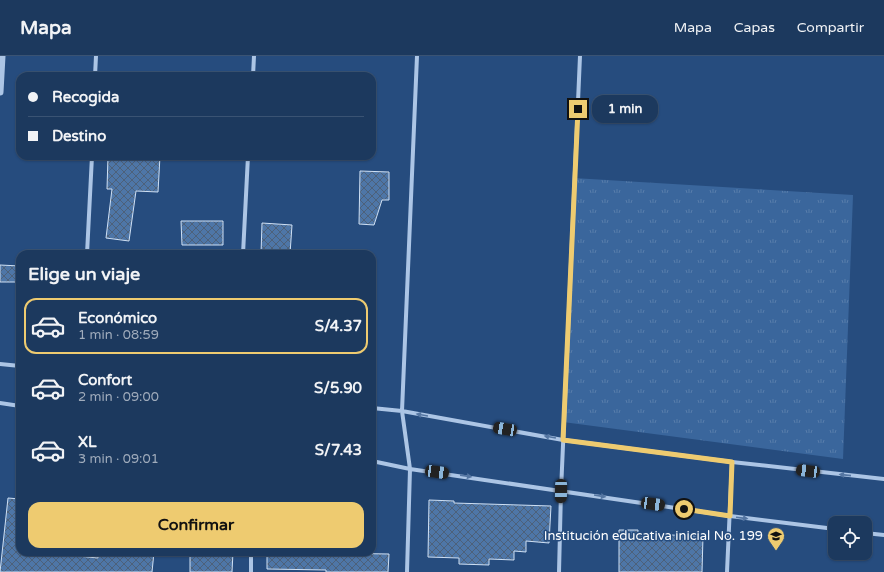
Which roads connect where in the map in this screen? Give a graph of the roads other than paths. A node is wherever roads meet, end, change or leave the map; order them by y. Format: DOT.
graph roads {
  1 [pos="2,56"];
  2 [pos="96,56"];
  3 [pos="254,56"];
  4 [pos="417,56"];
  5 [pos="580,56"];
  6 [pos="96,72"];
  7 [pos="253,72"];
  8 [pos="0,92"];
  9 [pos="92,160"];
  10 [pos="248,160"];
  11 [pos="87,250"];
  12 [pos="243,250"];
  13 [pos="0,364"];
  14 [pos="16,366"];
  15 [pos="0,403"];
  16 [pos="16,405"];
  17 [pos="376,408"];
  18 [pos="402,411"];
  19 [pos="563,440"];
  20 [pos="732,462"];
  21 [pos="376,463"];
  22 [pos="410,468"];
  23 [pos="884,479"];
  24 [pos="561,491"];
  25 [pos="730,516"];
  26 [pos="828,528"];
  27 [pos="872,534"];
  28 [pos="884,535"];
  29 [pos="251,556"];
  30 [pos="251,572"];
  31 [pos="407,572"];
  32 [pos="559,572"];
  33 [pos="727,572"];
  1 -- 8 [label="street"];
  2 -- 6 [label="street"];
  3 -- 7 [label="street"];
  4 -- 18 [label="street"];
  5 -- 19 [label="street"];
  9 -- 11 [label="street"];
  10 -- 12 [label="street"];
  13 -- 14 [label="street"];
  15 -- 16 [label="street"];
  17 -- 18 [label="street"];
  19 -- 18 [label="street, one-way"];
  18 -- 22 [label="street"];
  19 -- 20 [label="street"];
  19 -- 24 [label="street"];
  23 -- 20 [label="street, one-way"];
  20 -- 25 [label="street"];
  21 -- 22 [label="street"];
  22 -- 24 [label="street, one-way"];
  22 -- 31 [label="street"];
  24 -- 25 [label="street, one-way"];
  24 -- 32 [label="street"];
  25 -- 26 [label="street, one-way"];
  25 -- 33 [label="street"];
  27 -- 28 [label="street"];
  29 -- 30 [label="street"];
}
